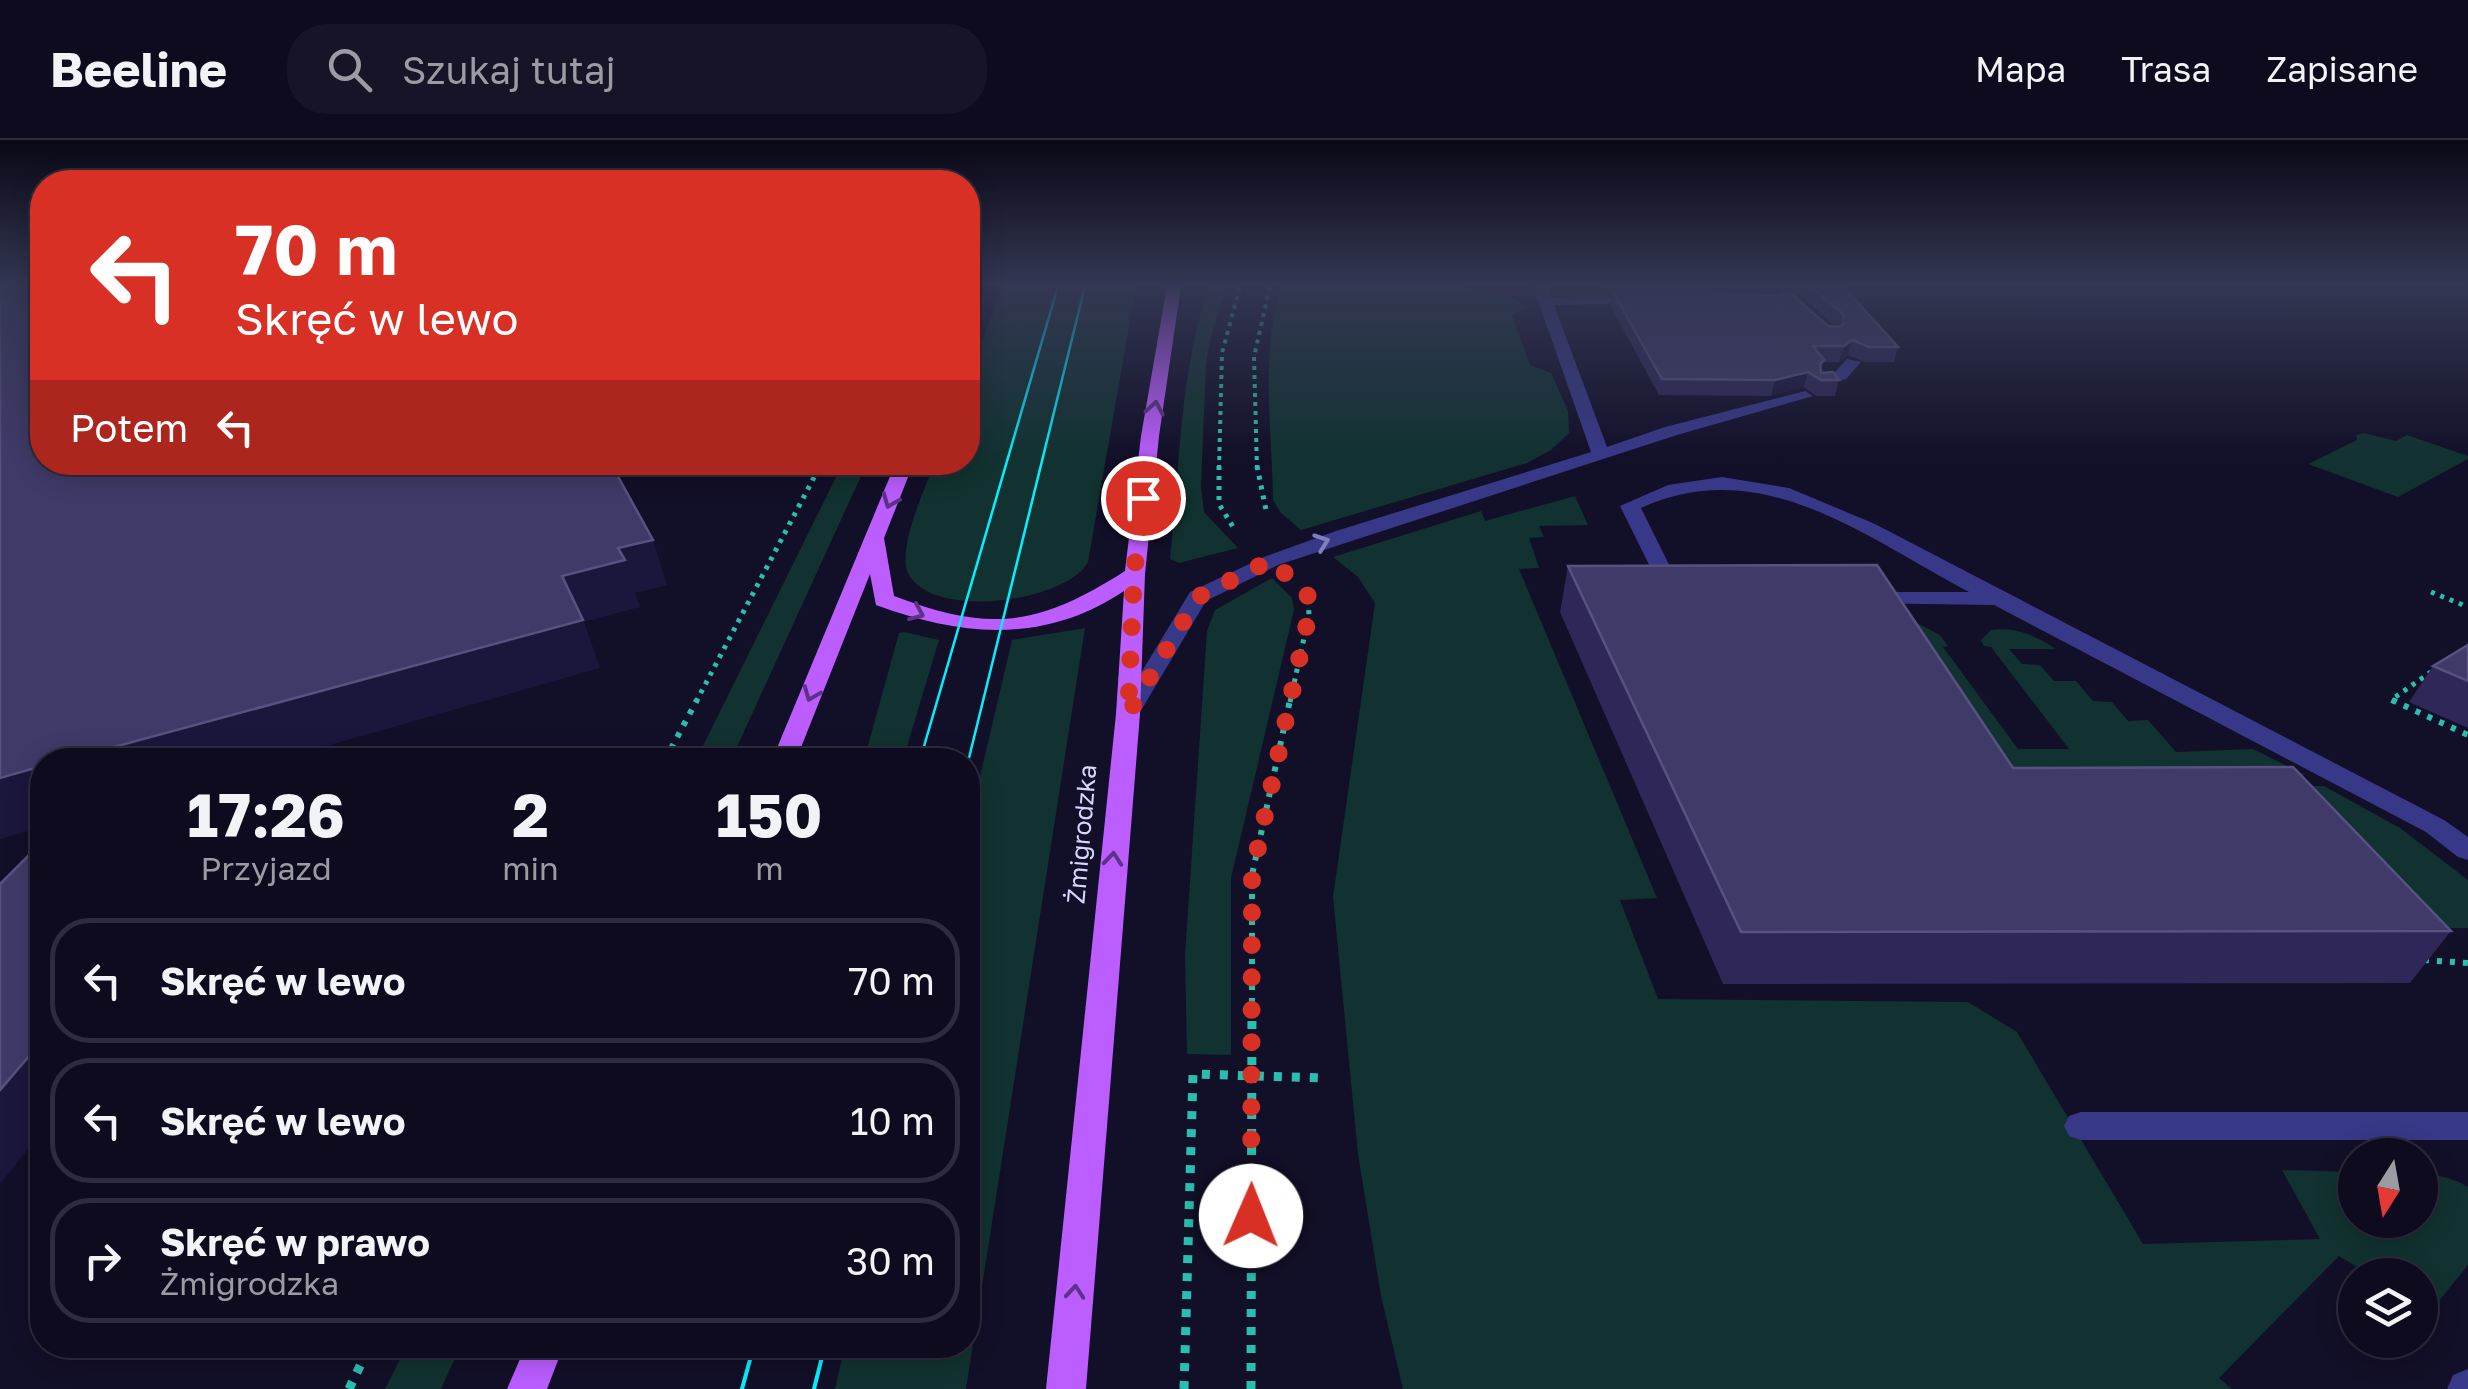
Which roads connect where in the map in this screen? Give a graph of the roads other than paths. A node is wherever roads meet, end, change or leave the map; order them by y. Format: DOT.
graph roads {
  1 [pos="1165,344"];
  2 [pos="1561,344"];
  3 [pos="1853,362"];
  4 [pos="1825,383"];
  5 [pos="1805,396"];
  6 [pos="1601,455"];
  7 [pos="900,475"];
  8 [pos="874,539"];
  9 [pos="1134,574"];
  10 [pos="1694,598"];
  11 [pos="1842,598"];
  12 [pos="1999,599"];
  13 [pos="1128,714"];
  14 [pos="789,748"];
  15 [pos="2468,851"];
  16 [pos="2081,1126"];
  17 [pos="2468,1126"];
  18 [pos="540,1358"];
  19 [pos="527,1389"];
  20 [pos="1066,1389"];
  9 -- 1 [label="main road, Żmigrodzka, one-way"];
  2 -- 6 [label="lane"];
  3 -- 4 [label="lane"];
  5 -- 6 [label="lane"];
  13 -- 6 [label="lane, one-way"];
  7 -- 8 [label="main road, one-way"];
  8 -- 9 [label="main road, one-way"];
  8 -- 14 [label="main road, one-way"];
  9 -- 13 [label="main road, Żmigrodzka"];
  10 -- 12 [label="lane"];
  11 -- 12 [label="lane"];
  12 -- 15 [label="lane"];
  20 -- 13 [label="main road, Żmigrodzka, one-way"];
  16 -- 17 [label="lane"];
  18 -- 19 [label="main road"];
}
